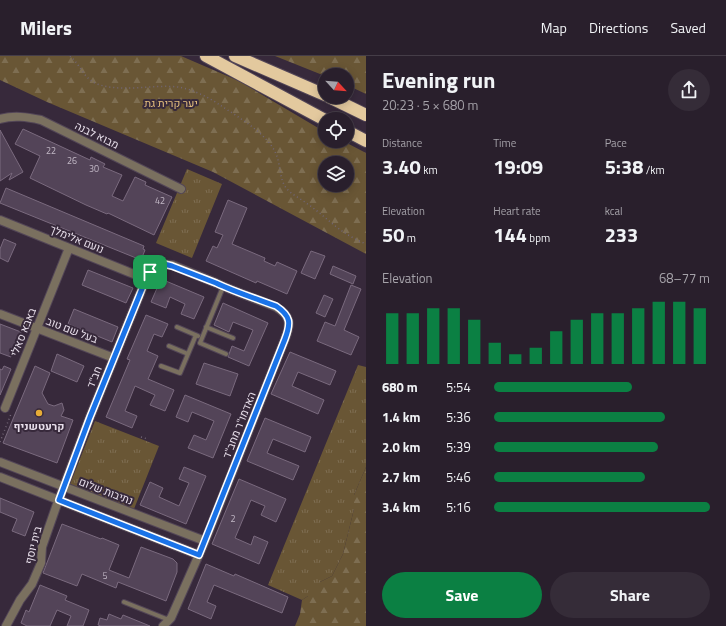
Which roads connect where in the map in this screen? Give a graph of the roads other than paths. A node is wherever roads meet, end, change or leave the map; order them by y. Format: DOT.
graph roads {
  1 [pos="206,56"];
  2 [pos="235,56"];
  3 [pos="318,92"];
  4 [pos="343,104"];
  5 [pos="366,115"];
  6 [pos="318,116"];
  7 [pos="0,119"];
  8 [pos="354,135"];
  9 [pos="366,141"];
  10 [pos="181,189"];
  11 [pos="0,220"];
  12 [pos="69,248"];
  13 [pos="144,283"];
  14 [pos="223,287"];
  15 [pos="0,314"];
  16 [pos="177,327"];
  17 [pos="206,327"];
  18 [pos="36,328"];
  19 [pos="196,335"];
  20 [pos="202,337"];
  21 [pos="233,338"];
  22 [pos="169,346"];
  23 [pos="188,354"];
  24 [pos="226,354"];
  25 [pos="114,358"];
  26 [pos="162,366"];
  27 [pos="5,408"];
  28 [pos="0,462"];
  29 [pos="0,477"];
  30 [pos="64,487"];
  31 [pos="59,500"];
  32 [pos="205,541"];
  33 [pos="199,555"];
  34 [pos="124,602"];
  35 [pos="166,623"];
  36 [pos="6,626"];
  1 -- 6 [label="highway"];
  2 -- 3 [label="highway"];
  4 -- 5 [label="highway"];
  7 -- 10 [label="street, מבוא לבנה"];
  8 -- 9 [label="highway"];
  11 -- 12 [label="street, נועם אלימלך"];
  12 -- 13 [label="street, נועם אלימלך"];
  12 -- 18 [label="street, באבא סאלי"];
  13 -- 14 [label="street"];
  13 -- 25 [label="street, חב\"ד"];
  14 -- 17 [label="lane"];
  14 -- 32 [label="street, האדמו\"ר מחב\"ד"];
  15 -- 18 [label="street, בעל שם טוב"];
  16 -- 19 [label="lane"];
  17 -- 20 [label="lane"];
  17 -- 21 [label="lane"];
  18 -- 25 [label="street, בעל שם טוב"];
  18 -- 27 [label="street, באבא סאלי"];
  19 -- 20 [label="lane"];
  19 -- 23 [label="lane"];
  20 -- 24 [label="lane"];
  22 -- 23 [label="lane"];
  23 -- 26 [label="lane"];
  25 -- 30 [label="street, חב\"ד"];
  28 -- 30 [label="street, נתיבות שלום"];
  29 -- 31 [label="street"];
  30 -- 31 [label="street, בית יוסף"];
  30 -- 32 [label="street, נתיבות שלום"];
  31 -- 33 [label="street"];
  31 -- 36 [label="street, בית יוסף"];
  32 -- 33 [label="street, האדמו\"ר מחב\"ד"];
  33 -- 35 [label="street"];
  34 -- 35 [label="lane"];
}
